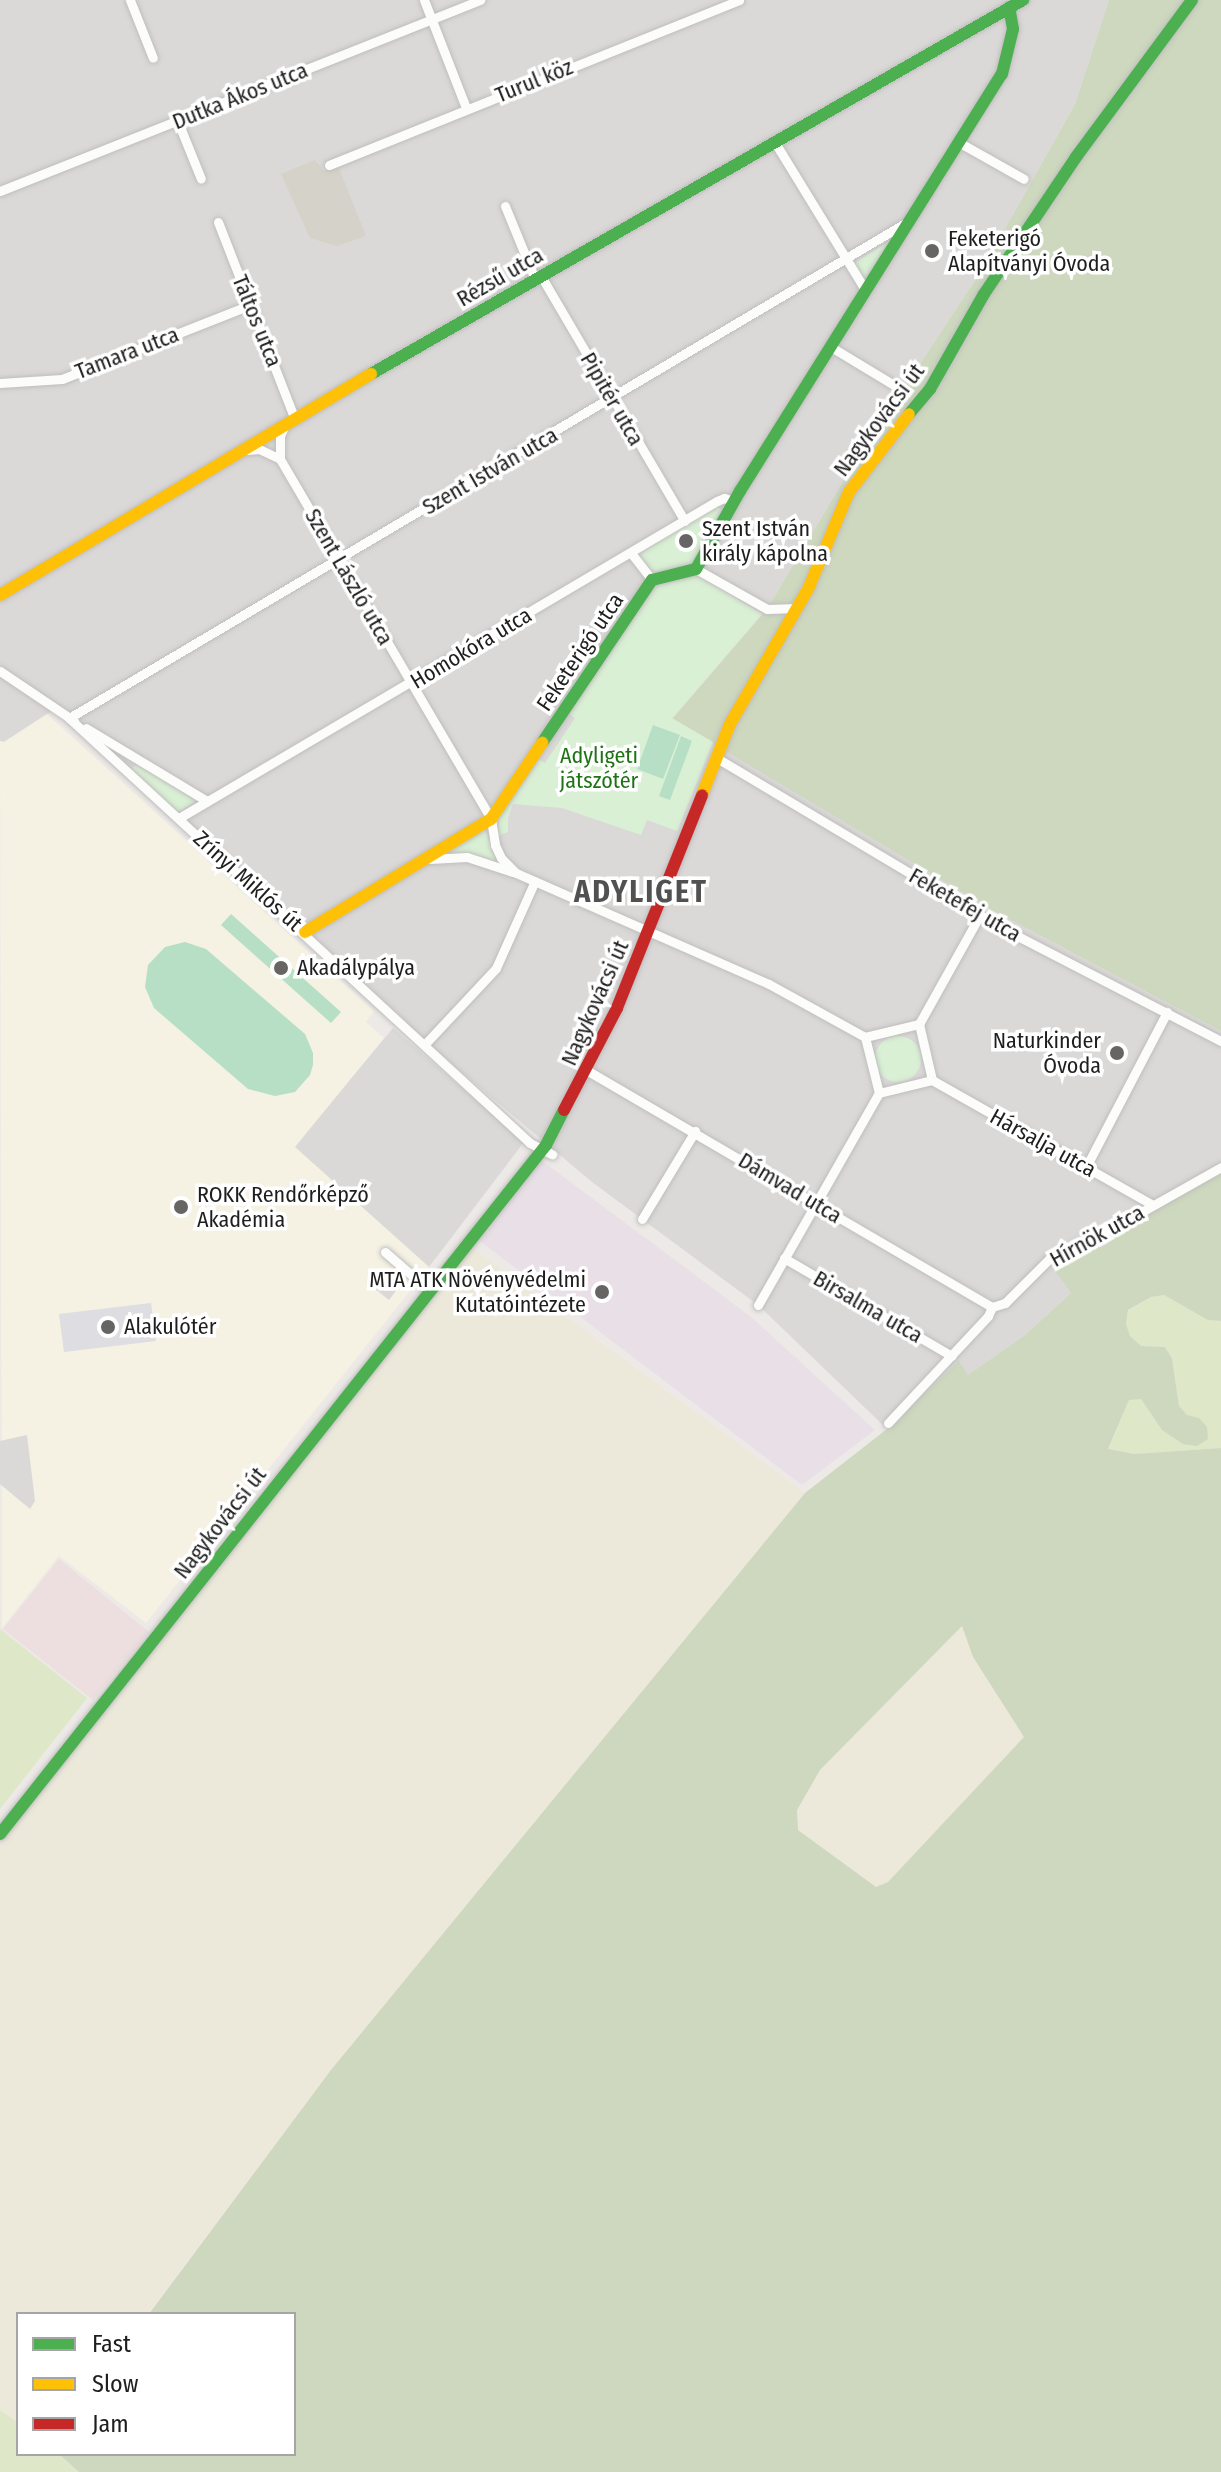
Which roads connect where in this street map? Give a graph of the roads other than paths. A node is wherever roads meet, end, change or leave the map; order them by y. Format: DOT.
graph roads {
  1 [pos="130,0"];
  2 [pos="424,0"];
  3 [pos="480,0"];
  4 [pos="739,0"];
  5 [pos="1023,0"];
  6 [pos="1192,0"];
  7 [pos="1009,7"];
  8 [pos="431,19"];
  9 [pos="153,58"];
  10 [pos="466,108"];
  11 [pos="178,122"];
  12 [pos="774,141"];
  13 [pos="960,143"];
  14 [pos="329,165"];
  15 [pos="201,179"];
  16 [pos="1024,179"];
  17 [pos="0,191"];
  18 [pos="505,206"];
  19 [pos="910,221"];
  20 [pos="218,222"];
  21 [pos="846,260"];
  22 [pos="538,278"];
  23 [pos="866,291"];
  24 [pos="250,305"];
  25 [pos="831,347"];
  26 [pos="0,383"];
  27 [pos="897,387"];
  28 [pos="611,400"];
  29 [pos="290,422"];
  30 [pos="234,454"];
  31 [pos="280,459"];
  32 [pos="734,501"];
  33 [pos="685,521"];
  34 [pos="631,553"];
  35 [pos="338,560"];
  36 [pos="696,569"];
  37 [pos="652,580"];
  38 [pos="0,595"];
  39 [pos="797,608"];
  40 [pos="0,671"];
  41 [pos="411,684"];
  42 [pos="69,718"];
  43 [pos="715,757"];
  44 [pos="207,801"];
  45 [pos="179,818"];
  46 [pos="491,819"];
  47 [pos="425,860"];
  48 [pos="516,873"];
  49 [pos="535,881"];
  50 [pos="980,915"];
  51 [pos="645,928"];
  52 [pos="305,932"];
  53 [pos="1167,1012"];
  54 [pos="919,1024"];
  55 [pos="865,1037"];
  56 [pos="1221,1041"];
  57 [pos="425,1044"];
  58 [pos="588,1071"];
  59 [pos="932,1080"];
  60 [pos="879,1093"];
  61 [pos="695,1131"];
  62 [pos="548,1152"];
  63 [pos="1086,1167"];
  64 [pos="1221,1167"];
  65 [pos="815,1203"];
  66 [pos="1153,1205"];
  67 [pos="642,1219"];
  68 [pos="385,1252"];
  69 [pos="784,1258"];
  70 [pos="430,1291"];
  71 [pos="758,1305"];
  72 [pos="992,1307"];
  73 [pos="952,1356"];
  74 [pos="888,1423"];
  75 [pos="0,1834"];
  1 -- 9 [label="street"];
  2 -- 8 [label="street"];
  3 -- 8 [label="street, Dutka Ákos utca"];
  4 -- 10 [label="street, Turul köz"];
  5 -- 7 [label="street, Rézsű utca"];
  6 -- 39 [label="street, Nagykovácsi út"];
  7 -- 12 [label="street, Rézsű utca"];
  7 -- 13 [label="street"];
  8 -- 10 [label="street"];
  8 -- 11 [label="street, Dutka Ákos utca"];
  10 -- 14 [label="street, Turul köz"];
  11 -- 15 [label="street"];
  11 -- 17 [label="street, Dutka Ákos utca"];
  12 -- 21 [label="street"];
  12 -- 22 [label="street, Rézsű utca"];
  13 -- 16 [label="street"];
  13 -- 19 [label="street"];
  18 -- 22 [label="street, Pipitér utca"];
  19 -- 21 [label="street, Szent István utca"];
  19 -- 23 [label="street"];
  20 -- 24 [label="street, Táltos utca"];
  21 -- 23 [label="street"];
  21 -- 28 [label="street, Szent István utca"];
  22 -- 28 [label="street, Pipitér utca"];
  22 -- 29 [label="street, Rézsű utca"];
  23 -- 25 [label="street"];
  24 -- 26 [label="street, Tamara utca"];
  24 -- 29 [label="street, Táltos utca"];
  25 -- 27 [label="street"];
  25 -- 32 [label="street"];
  28 -- 33 [label="street, Pipitér utca"];
  28 -- 35 [label="street, Szent István utca"];
  29 -- 30 [label="street, Rézsű utca"];
  29 -- 31 [label="street"];
  30 -- 31 [label="street"];
  30 -- 38 [label="street, Rézsű utca"];
  31 -- 35 [label="street, Szent László utca"];
  32 -- 33 [label="street, Homokóra utca"];
  32 -- 36 [label="street"];
  33 -- 34 [label="street, Homokóra utca"];
  34 -- 37 [label="street"];
  34 -- 41 [label="street, Homokóra utca"];
  35 -- 41 [label="street, Szent László utca"];
  35 -- 42 [label="street, Szent István utca"];
  36 -- 37 [label="street, Feketerigó utca"];
  36 -- 39 [label="street"];
  37 -- 46 [label="street, Feketerigó utca"];
  39 -- 43 [label="street, Nagykovácsi út"];
  40 -- 42 [label="street, Zrínyi Miklós út"];
  41 -- 44 [label="street, Homokóra utca"];
  41 -- 46 [label="street, Szent László utca"];
  42 -- 44 [label="street, Zrínyi Miklós út"];
  42 -- 45 [label="street, Zrínyi Miklós út"];
  43 -- 50 [label="street, Feketefej utca"];
  43 -- 51 [label="street, Nagykovácsi út"];
  44 -- 45 [label="street, Homokóra utca"];
  45 -- 52 [label="street, Zrínyi Miklós út"];
  46 -- 47 [label="street, Feketerigó utca"];
  46 -- 48 [label="street, Szent László utca"];
  47 -- 48 [label="street"];
  47 -- 52 [label="street, Feketerigó utca"];
  48 -- 49 [label="street"];
  49 -- 51 [label="street"];
  49 -- 57 [label="street"];
  50 -- 53 [label="street, Feketefej utca"];
  50 -- 54 [label="street"];
  51 -- 55 [label="street"];
  51 -- 58 [label="street, Nagykovácsi út"];
  52 -- 57 [label="street, Zrínyi Miklós út"];
  53 -- 56 [label="street, Feketefej utca"];
  53 -- 63 [label="street"];
  54 -- 55 [label="street"];
  54 -- 59 [label="street"];
  55 -- 60 [label="street"];
  57 -- 62 [label="street, Zrínyi Miklós út"];
  58 -- 61 [label="street, Dámvad utca"];
  58 -- 62 [label="street, Nagykovácsi út"];
  59 -- 60 [label="street"];
  59 -- 63 [label="street, Hársalja utca"];
  60 -- 65 [label="street"];
  61 -- 65 [label="street, Dámvad utca"];
  61 -- 67 [label="street"];
  62 -- 70 [label="street, Nagykovácsi út"];
  63 -- 66 [label="street, Hársalja utca"];
  64 -- 66 [label="street, Hírnök utca"];
  65 -- 69 [label="street"];
  65 -- 72 [label="street, Dámvad utca"];
  66 -- 72 [label="street, Hírnök utca"];
  68 -- 70 [label="street"];
  69 -- 71 [label="street"];
  69 -- 73 [label="street, Birsalma utca"];
  70 -- 75 [label="street, Nagykovácsi út"];
  72 -- 73 [label="street, Hírnök utca"];
  73 -- 74 [label="street, Hírnök utca"];
}
